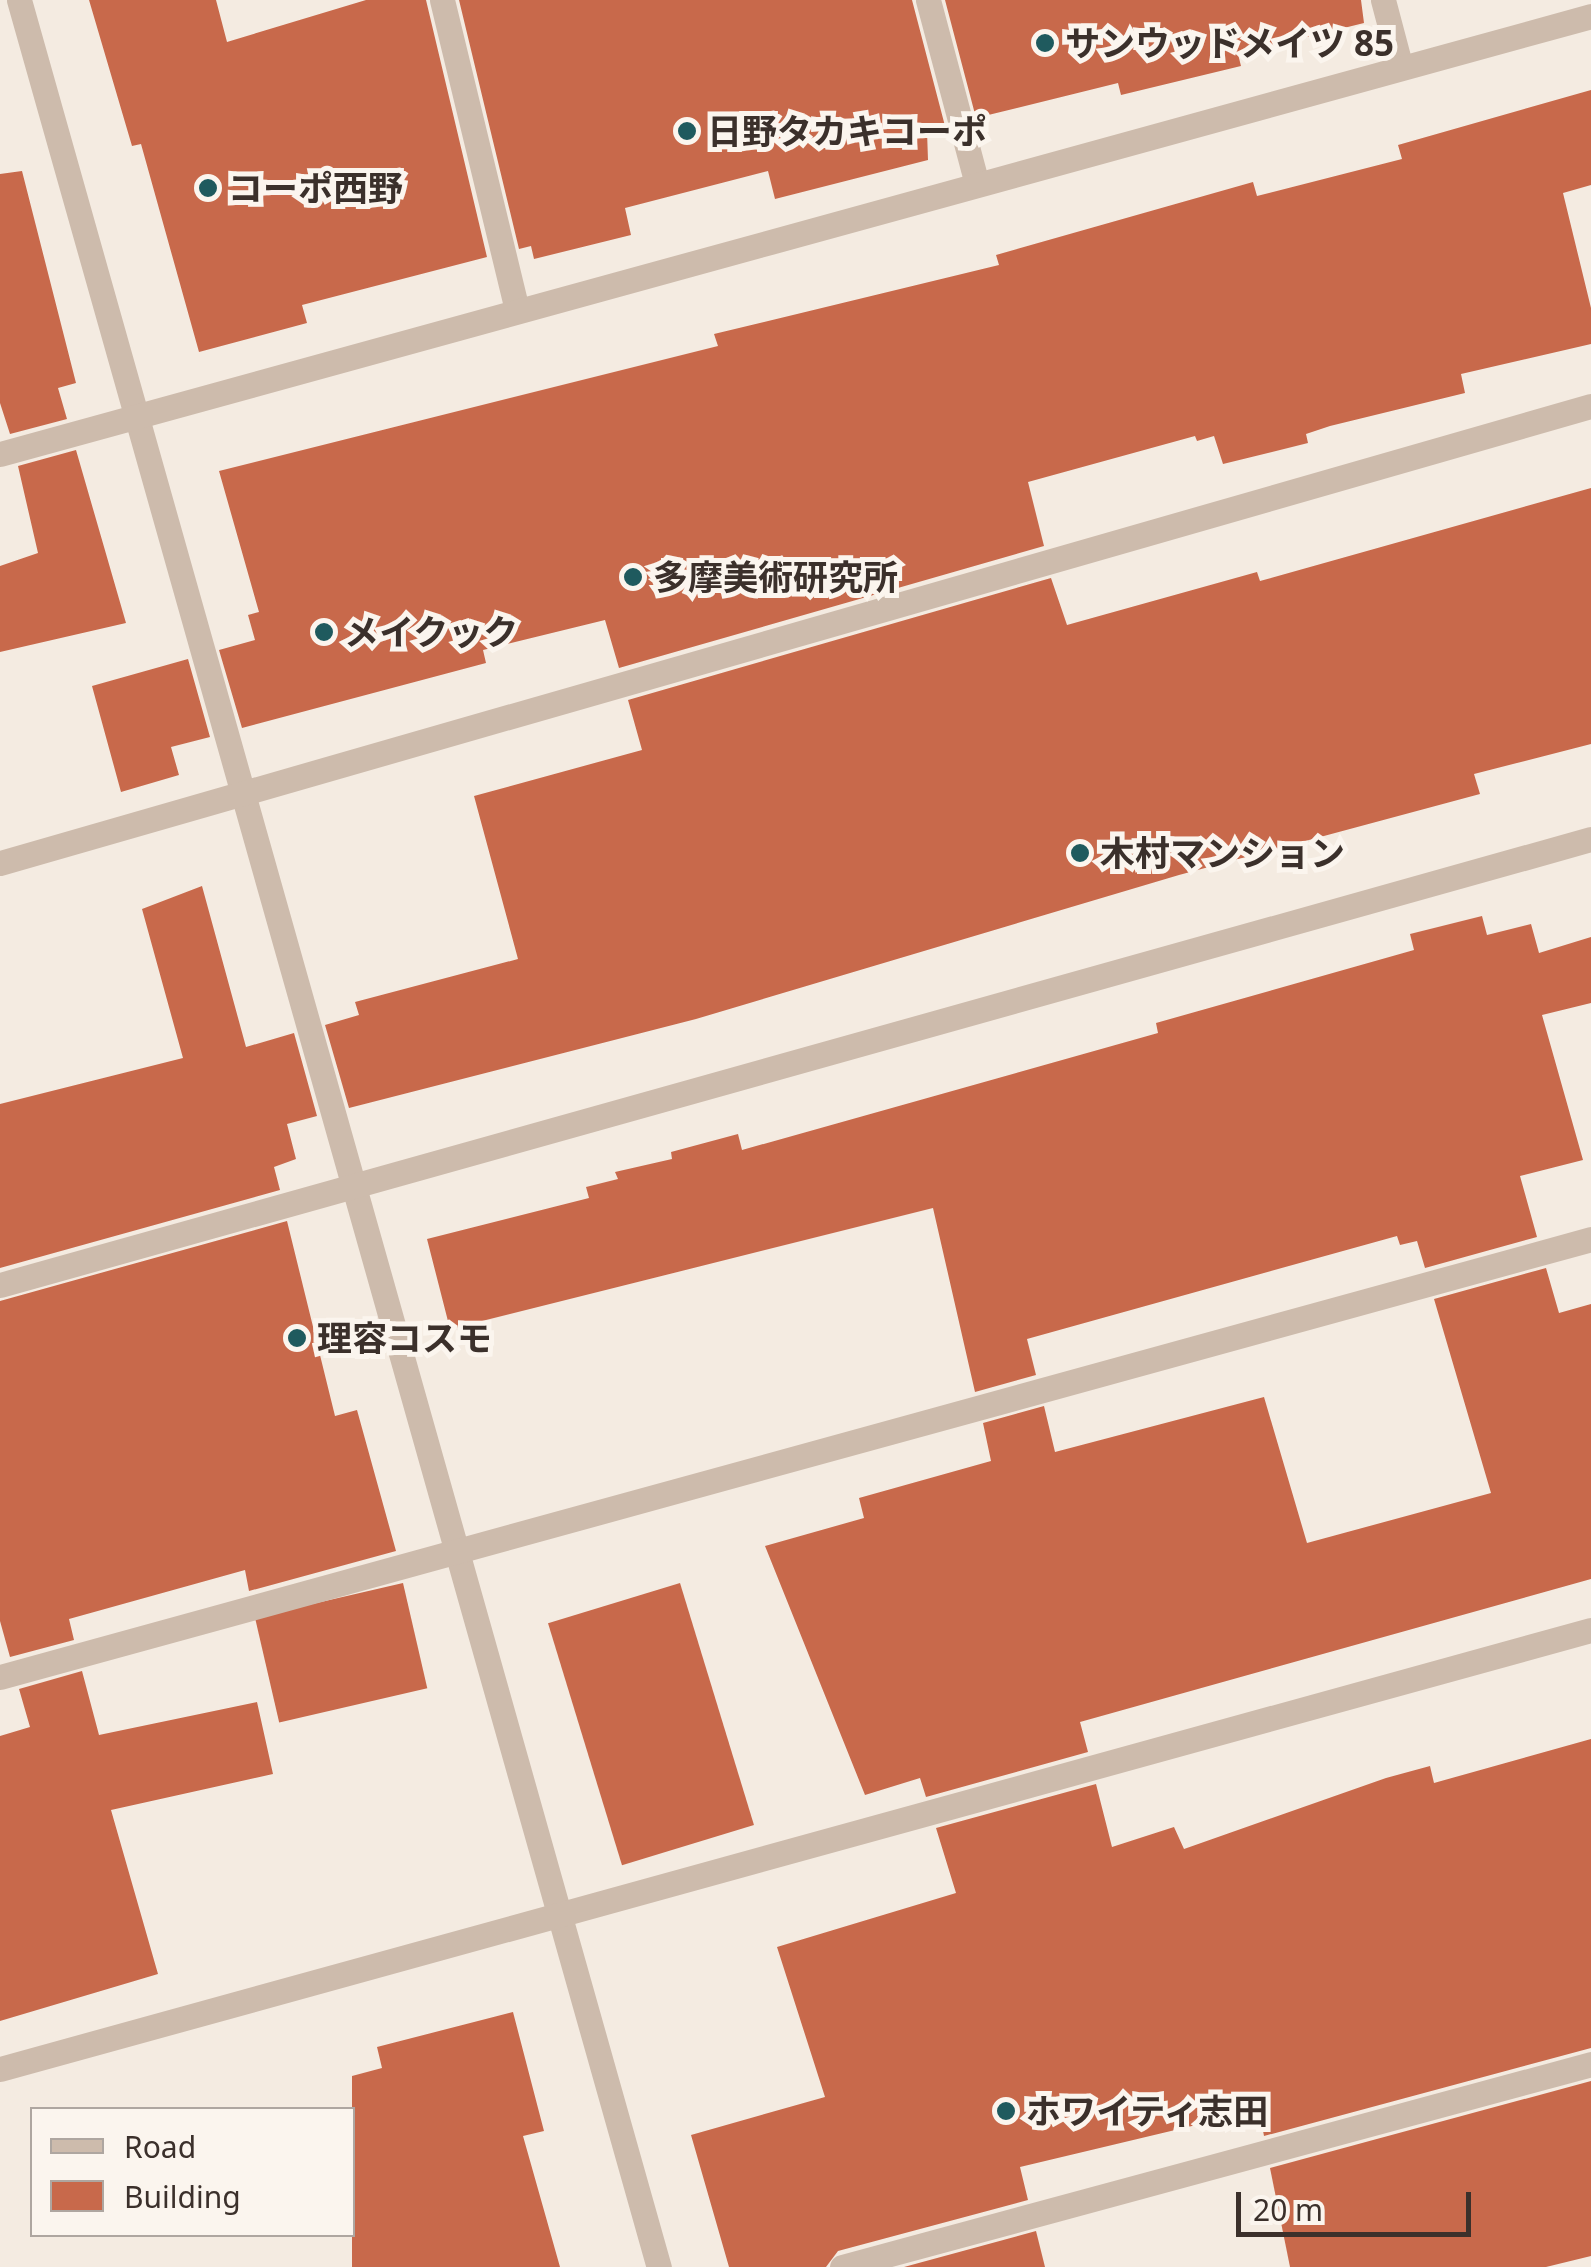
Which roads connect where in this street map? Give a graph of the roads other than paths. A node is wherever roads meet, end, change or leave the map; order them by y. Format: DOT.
graph roads {
  1 [pos="19,0"];
  2 [pos="442,0"];
  3 [pos="928,0"];
  4 [pos="1383,0"];
  5 [pos="1591,16"];
  6 [pos="1401,68"];
  7 [pos="977,184"];
  8 [pos="517,311"];
  9 [pos="1591,406"];
  10 [pos="136,416"];
  11 [pos="0,454"];
  12 [pos="243,793"];
  13 [pos="1591,840"];
  14 [pos="0,862"];
  15 [pos="354,1187"];
  16 [pos="1591,1239"];
  17 [pos="0,1285"];
  18 [pos="457,1552"];
  19 [pos="1591,1630"];
  20 [pos="0,1678"];
  21 [pos="558,1915"];
  22 [pos="1591,2064"];
  23 [pos="0,2069"];
  24 [pos="659,2267"];
  25 [pos="842,2267"];
  1 -- 10 [label="street"];
  2 -- 8 [label="street"];
  3 -- 7 [label="street"];
  4 -- 6 [label="street"];
  5 -- 6 [label="street"];
  6 -- 7 [label="street"];
  7 -- 8 [label="street"];
  8 -- 10 [label="street"];
  9 -- 12 [label="street"];
  10 -- 11 [label="street"];
  10 -- 12 [label="street"];
  12 -- 14 [label="street"];
  12 -- 15 [label="street"];
  13 -- 15 [label="street"];
  15 -- 17 [label="street"];
  15 -- 18 [label="street"];
  16 -- 18 [label="street"];
  18 -- 20 [label="street"];
  18 -- 21 [label="street"];
  19 -- 21 [label="street"];
  21 -- 23 [label="street"];
  21 -- 24 [label="street"];
  22 -- 25 [label="street"];
}
